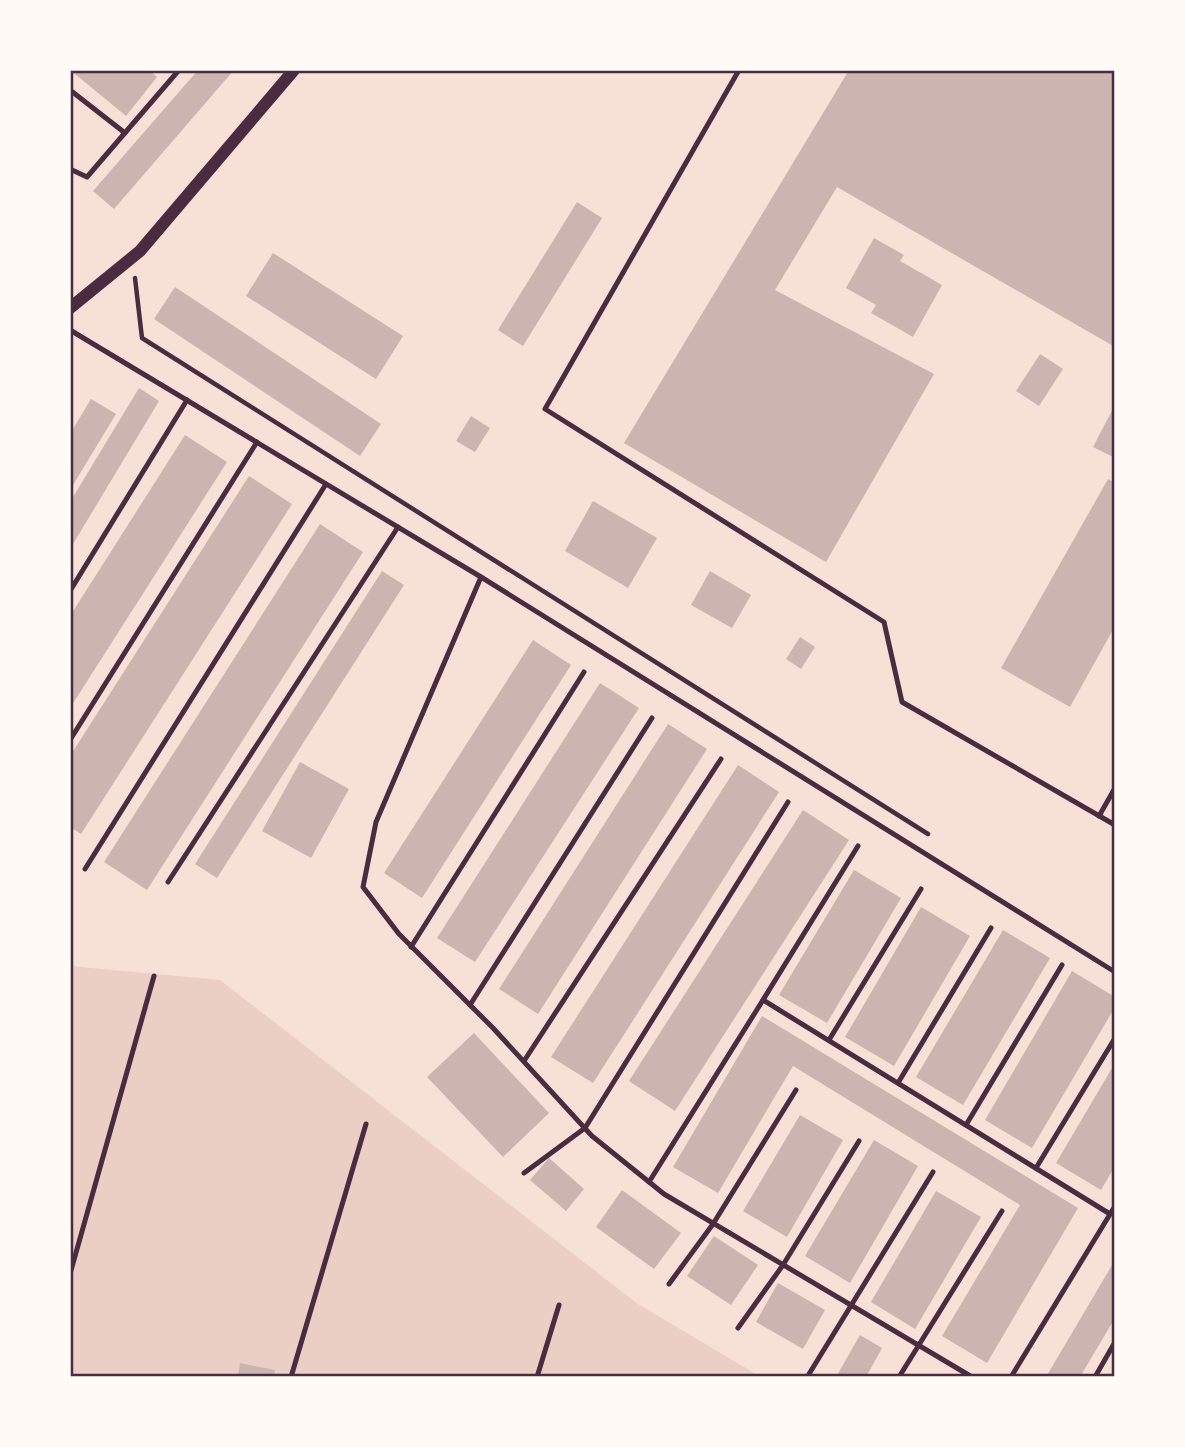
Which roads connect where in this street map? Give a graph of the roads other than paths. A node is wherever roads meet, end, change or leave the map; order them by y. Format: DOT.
graph roads {
  1 [pos="180,70"];
  2 [pos="294,70"];
  3 [pos="739,70"];
  4 [pos="70,90"];
  5 [pos="125,133"];
  6 [pos="70,169"];
  7 [pos="70,308"];
  8 [pos="70,330"];
  9 [pos="187,400"];
  10 [pos="257,442"];
  11 [pos="326,484"];
  12 [pos="398,527"];
  13 [pos="481,577"];
  14 [pos="70,591"];
  15 [pos="584,673"];
  16 [pos="652,718"];
  17 [pos="70,740"];
  18 [pos="721,758"];
  19 [pos="1115,788"];
  20 [pos="789,802"];
  21 [pos="1099,816"];
  22 [pos="1115,825"];
  23 [pos="858,846"];
  24 [pos="85,869"];
  25 [pos="168,882"];
  26 [pos="921,889"];
  27 [pos="990,928"];
  28 [pos="411,947"];
  29 [pos="1062,965"];
  30 [pos="1115,972"];
  31 [pos="154,976"];
  32 [pos="763,1000"];
  33 [pos="470,1005"];
  34 [pos="1115,1038"];
  35 [pos="829,1040"];
  36 [pos="524,1061"];
  37 [pos="898,1083"];
  38 [pos="796,1090"];
  39 [pos="366,1125"];
  40 [pos="966,1125"];
  41 [pos="584,1128"];
  42 [pos="859,1141"];
  43 [pos="1036,1168"];
  44 [pos="933,1172"];
  45 [pos="524,1173"];
  46 [pos="649,1182"];
  47 [pos="1115,1206"];
  48 [pos="1002,1211"];
  49 [pos="1110,1214"];
  50 [pos="713,1224"];
  51 [pos="783,1265"];
  52 [pos="70,1274"];
  53 [pos="669,1284"];
  54 [pos="559,1305"];
  55 [pos="851,1305"];
  56 [pos="738,1328"];
  57 [pos="1115,1342"];
  58 [pos="919,1346"];
  59 [pos="809,1374"];
  60 [pos="291,1377"];
  61 [pos="537,1377"];
  62 [pos="899,1377"];
  63 [pos="972,1377"];
  64 [pos="1011,1377"];
  65 [pos="1095,1377"];
  1 -- 5 [label="lane"];
  2 -- 7 [label="street"];
  3 -- 21 [label="lane"];
  4 -- 5 [label="lane"];
  5 -- 6 [label="lane"];
  8 -- 9 [label="lane"];
  9 -- 10 [label="lane"];
  9 -- 14 [label="lane"];
  10 -- 11 [label="lane"];
  10 -- 17 [label="lane"];
  11 -- 12 [label="lane"];
  11 -- 24 [label="lane"];
  12 -- 13 [label="lane"];
  12 -- 25 [label="lane"];
  13 -- 28 [label="lane"];
  13 -- 30 [label="lane"];
  15 -- 28 [label="lane"];
  16 -- 33 [label="lane"];
  18 -- 36 [label="lane"];
  19 -- 21 [label="lane"];
  20 -- 41 [label="lane"];
  21 -- 22 [label="lane"];
  23 -- 32 [label="lane"];
  26 -- 35 [label="lane"];
  27 -- 37 [label="lane"];
  28 -- 33 [label="lane"];
  29 -- 40 [label="lane"];
  31 -- 52 [label="lane"];
  32 -- 35 [label="lane"];
  32 -- 46 [label="lane"];
  33 -- 36 [label="lane"];
  34 -- 43 [label="lane"];
  35 -- 37 [label="lane"];
  36 -- 41 [label="lane"];
  37 -- 40 [label="lane"];
  38 -- 50 [label="lane"];
  39 -- 60 [label="lane"];
  40 -- 43 [label="lane"];
  41 -- 45 [label="lane"];
  41 -- 46 [label="lane"];
  42 -- 51 [label="lane"];
  43 -- 49 [label="lane"];
  44 -- 55 [label="lane"];
  46 -- 50 [label="lane"];
  47 -- 49 [label="lane"];
  48 -- 58 [label="lane"];
  49 -- 64 [label="lane"];
  50 -- 51 [label="lane"];
  50 -- 53 [label="lane"];
  51 -- 55 [label="lane"];
  51 -- 56 [label="lane"];
  54 -- 61 [label="lane"];
  55 -- 58 [label="lane"];
  55 -- 59 [label="lane"];
  57 -- 65 [label="lane"];
  58 -- 62 [label="lane"];
  58 -- 63 [label="lane"];
}
